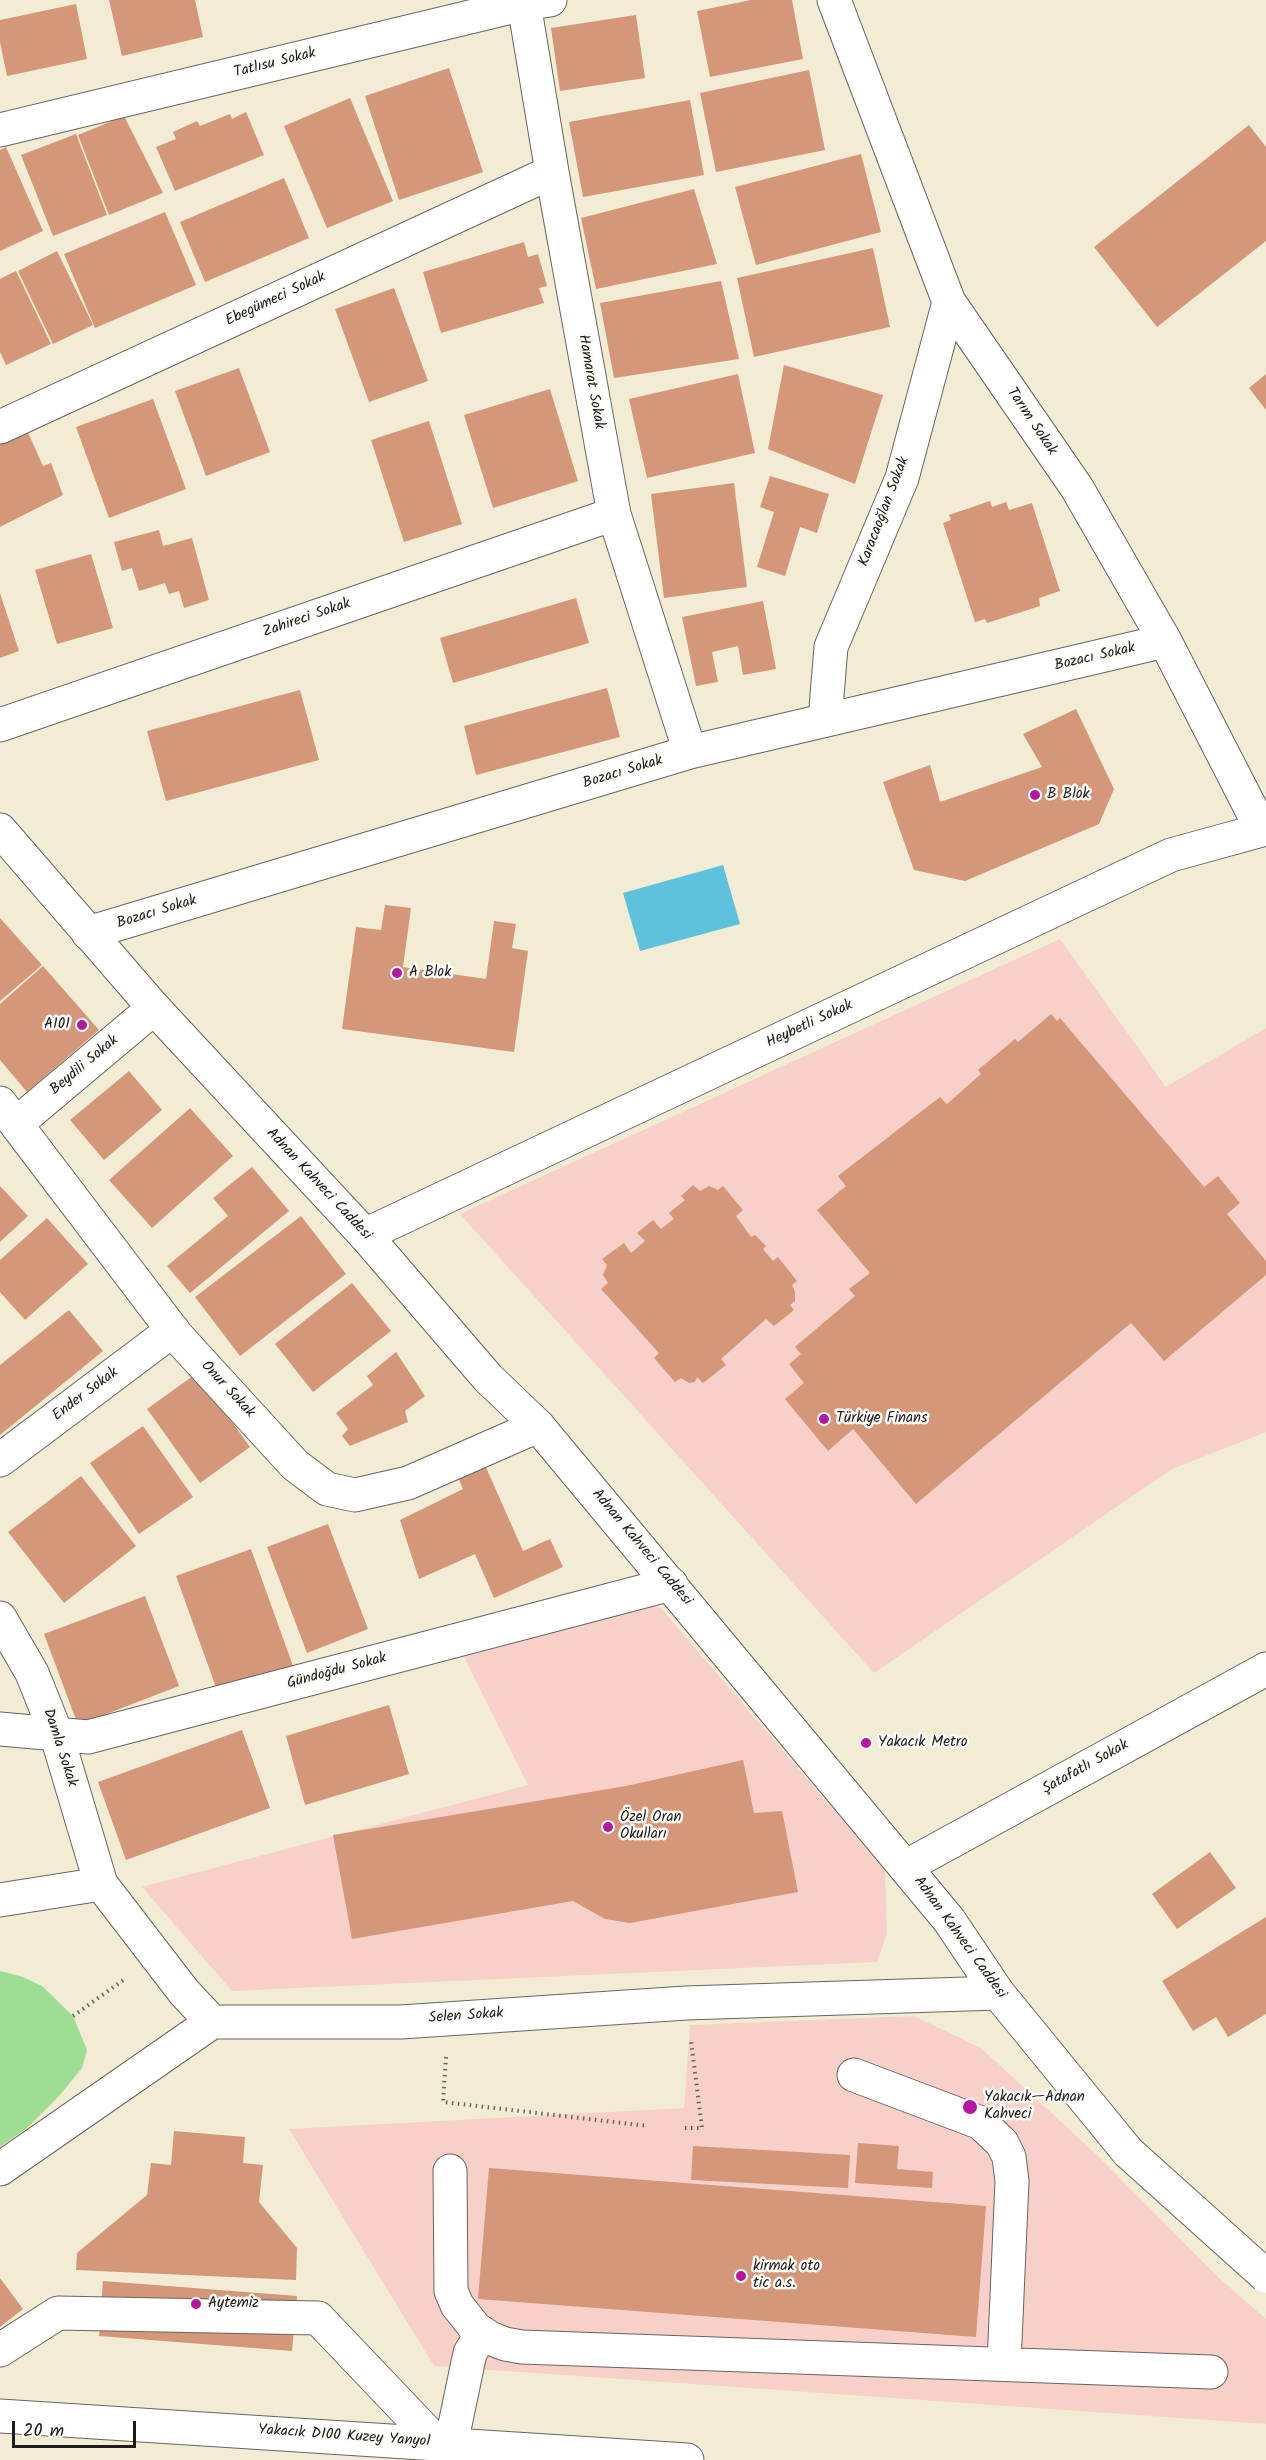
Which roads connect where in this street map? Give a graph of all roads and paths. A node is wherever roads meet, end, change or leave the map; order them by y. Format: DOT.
graph roads {
  1 [pos="834,0"];
  2 [pos="537,2"];
  3 [pos="0,130"];
  4 [pos="552,172"];
  5 [pos="949,302"];
  6 [pos="0,427"];
  7 [pos="614,514"];
  8 [pos="1165,641"];
  9 [pos="825,720"];
  10 [pos="0,725"];
  11 [pos="690,752"];
  12 [pos="0,830"];
  13 [pos="1264,831"];
  14 [pos="88,933"];
  15 [pos="154,1008"];
  16 [pos="8,1114"];
  17 [pos="365,1235"];
  18 [pos="172,1330"];
  19 [pos="538,1426"];
  20 [pos="0,1460"];
  21 [pos="671,1584"];
  22 [pos="0,1618"];
  23 [pos="1266,1669"];
  24 [pos="0,1729"];
  25 [pos="56,1733"];
  26 [pos="905,1867"];
  27 [pos="101,1884"];
  28 [pos="0,1900"];
  29 [pos="156,1956"];
  30 [pos="998,1993"];
  31 [pos="686,2003"];
  32 [pos="73,2016"];
  33 [pos="448,2017"];
  34 [pos="212,2022"];
  35 [pos="854,2075"];
  36 [pos="648,2126"];
  37 [pos="685,2128"];
  38 [pos="0,2169"];
  39 [pos="450,2171"];
  40 [pos="1266,2276"];
  41 [pos="482,2333"];
  42 [pos="0,2350"];
  43 [pos="1004,2364"];
  44 [pos="1211,2372"];
  45 [pos="0,2416"];
  46 [pos="444,2444"];
  47 [pos="687,2460"];
  1 -- 5 [label="street, Tarım Sokak"];
  2 -- 3 [label="street, Tatlısu Sokak"];
  2 -- 4 [label="street, Hamarat Sokak"];
  4 -- 6 [label="street, Ebegümeci Sokak"];
  4 -- 7 [label="street, Hamarat Sokak"];
  5 -- 8 [label="street, Tarım Sokak"];
  5 -- 9 [label="street, Karacaoğlan Sokak"];
  7 -- 10 [label="street, Zahireci Sokak"];
  7 -- 11 [label="street, Hamarat Sokak"];
  8 -- 9 [label="street, Bozacı Sokak"];
  8 -- 13 [label="street, Tarım Sokak"];
  9 -- 11 [label="street, Bozacı Sokak"];
  11 -- 14 [label="street, Bozacı Sokak"];
  12 -- 14 [label="street, Adnan Kahveci Caddesi"];
  13 -- 17 [label="street, Heybetli Sokak"];
  14 -- 15 [label="street, Adnan Kahveci Caddesi"];
  15 -- 16 [label="street, Beydili Sokak"];
  15 -- 17 [label="street, Adnan Kahveci Caddesi"];
  16 -- 18 [label="street, Onur Sokak"];
  17 -- 19 [label="street, Adnan Kahveci Caddesi"];
  18 -- 19 [label="street, Onur Sokak"];
  18 -- 20 [label="street, Ender Sokak"];
  19 -- 21 [label="street, Adnan Kahveci Caddesi"];
  21 -- 25 [label="street, Gündoğdu Sokak"];
  21 -- 26 [label="street, Adnan Kahveci Caddesi"];
  22 -- 25 [label="street, Damla Sokak"];
  23 -- 26 [label="street, Şatafatlı Sokak"];
  24 -- 25 [label="street, Gündoğdu Sokak"];
  25 -- 27 [label="street, Damla Sokak"];
  26 -- 30 [label="street, Adnan Kahveci Caddesi"];
  27 -- 28 [label="street"];
  27 -- 29 [label="street"];
  29 -- 32 [label="path"];
  29 -- 34 [label="street"];
  30 -- 31 [label="street, Selen Sokak"];
  30 -- 40 [label="street, Adnan Kahveci Caddesi, bridge"];
  31 -- 33 [label="street, Selen Sokak"];
  31 -- 37 [label="path"];
  33 -- 34 [label="street, Selen Sokak"];
  33 -- 36 [label="path"];
  34 -- 38 [label="street"];
  35 -- 43 [label="street"];
  39 -- 41 [label="street"];
  41 -- 43 [label="street"];
  41 -- 46 [label="street"];
  42 -- 46 [label="street"];
  43 -- 44 [label="street"];
  45 -- 46 [label="street, Yakacık D100 Kuzey Yanyol"];
  46 -- 47 [label="street, Yakacık D100 Kuzey Yanyol"];
}
